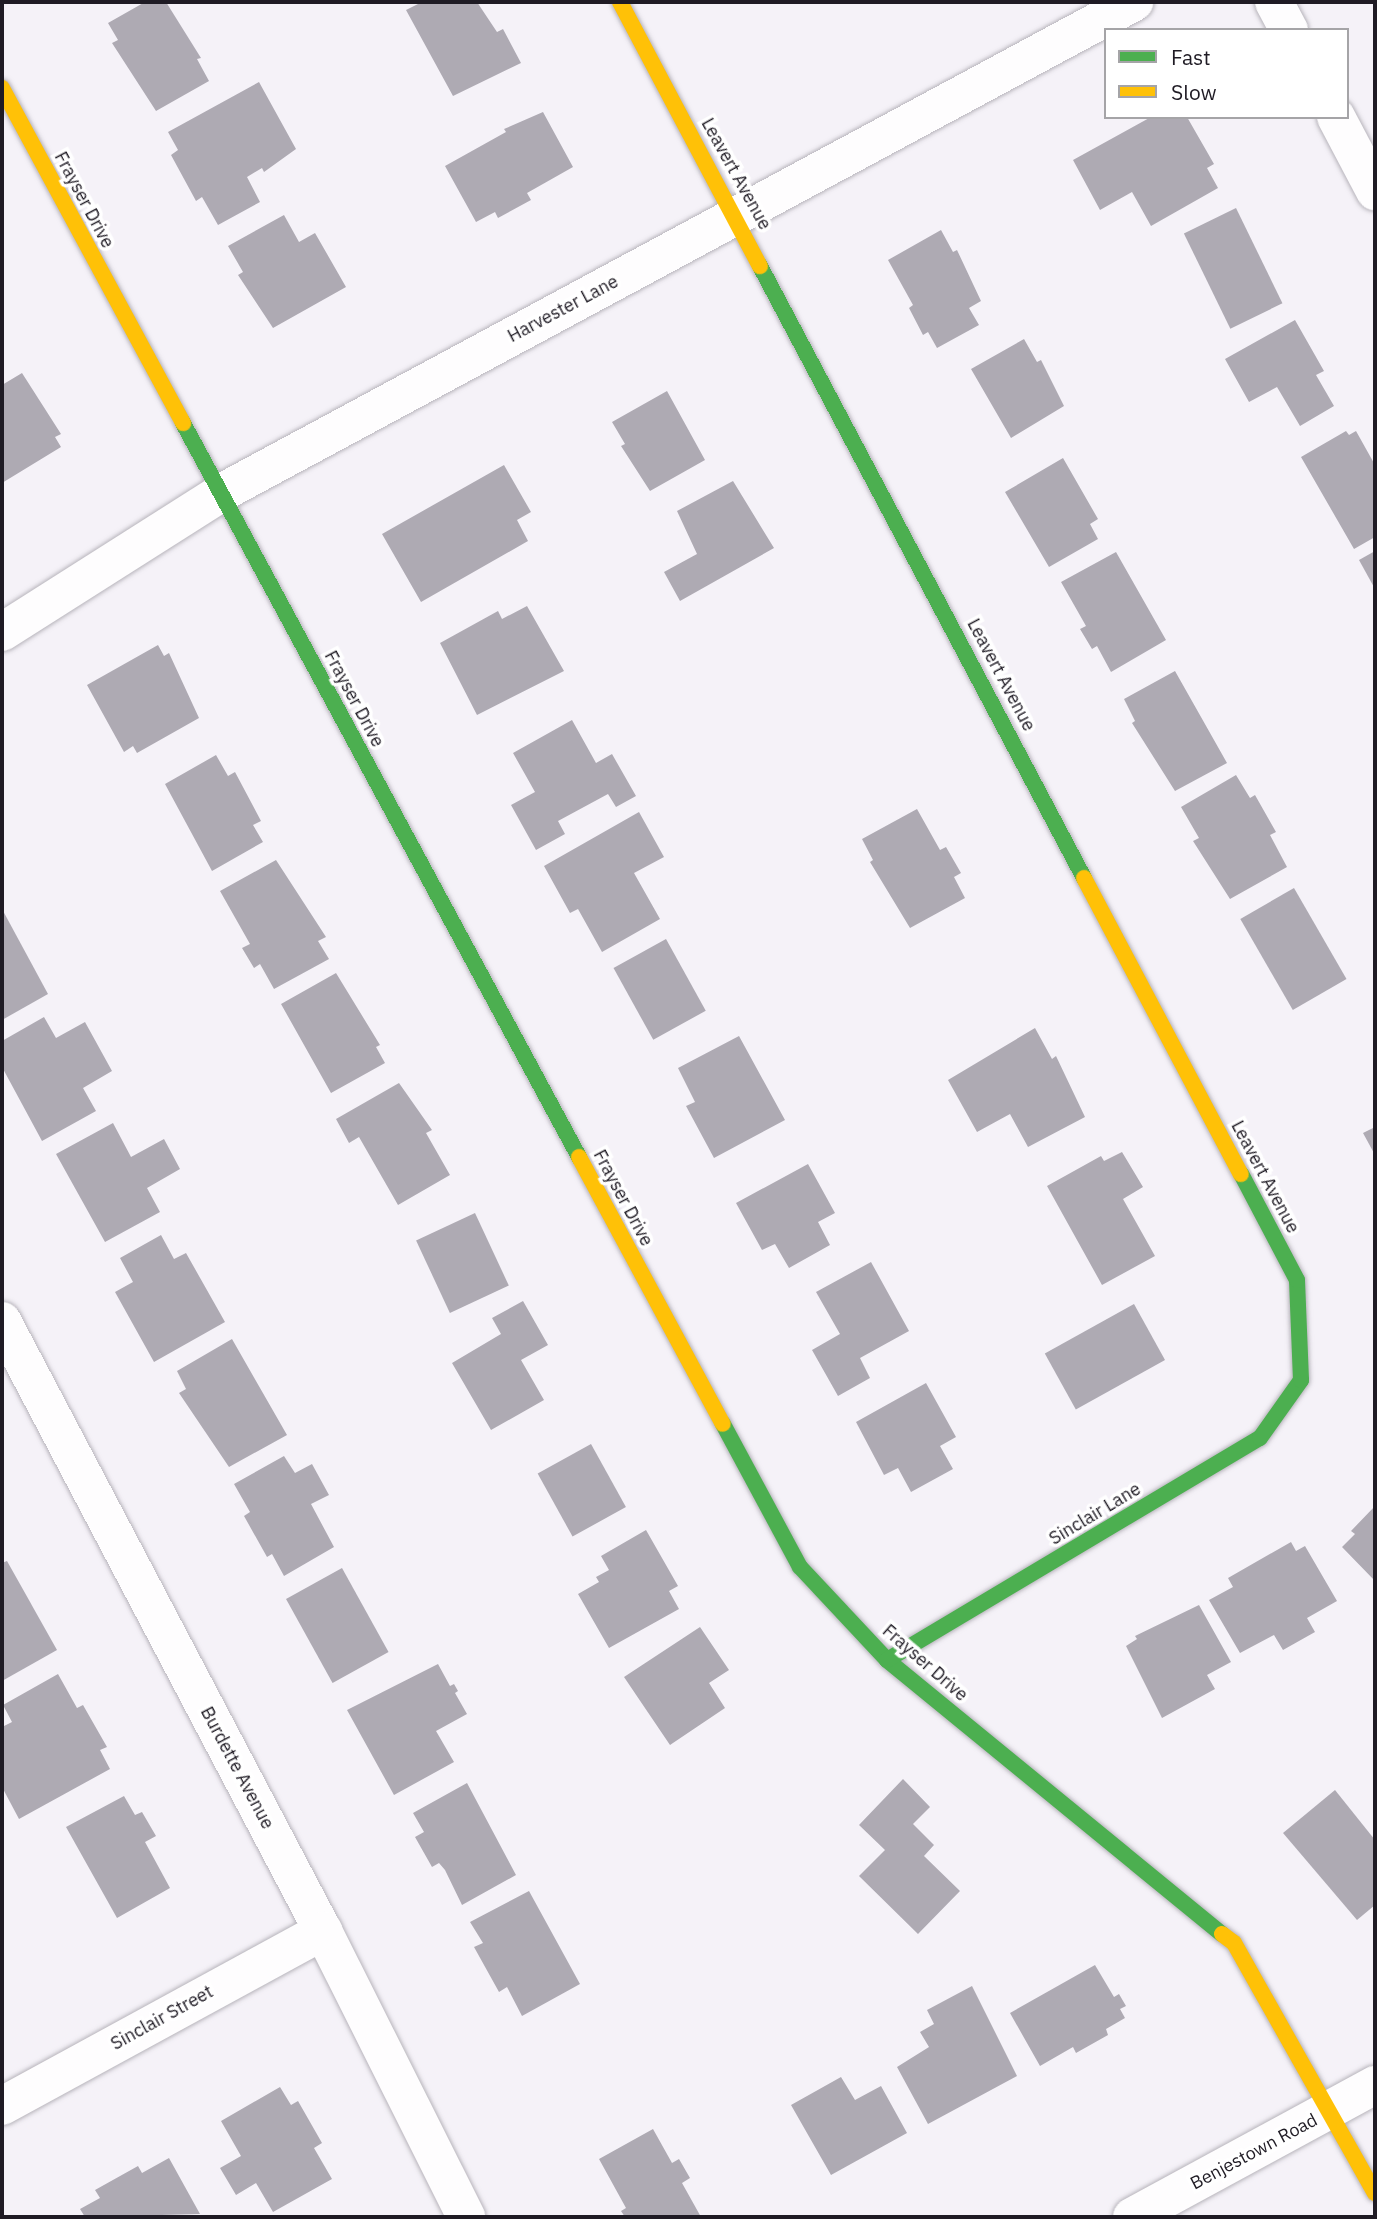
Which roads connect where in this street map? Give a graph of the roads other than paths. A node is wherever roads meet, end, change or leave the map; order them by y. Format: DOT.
graph roads {
  1 [pos="620,2"];
  2 [pos="1133,2"];
  3 [pos="1274,2"];
  4 [pos="1288,28"];
  5 [pos="2,88"];
  6 [pos="1337,119"];
  7 [pos="1375,191"];
  8 [pos="737,216"];
  9 [pos="221,493"];
  10 [pos="2,632"];
  11 [pos="2,1321"];
  12 [pos="1301,1380"];
  13 [pos="887,1660"];
  14 [pos="323,1931"];
  15 [pos="1375,2085"];
  16 [pos="2,2106"];
  17 [pos="1331,2111"];
  18 [pos="1375,2193"];
  19 [pos="466,2217"];
  20 [pos="1132,2217"];
  1 -- 8 [label="street, Leavert Avenue"];
  2 -- 8 [label="street, Harvester Lane"];
  3 -- 4 [label="street"];
  5 -- 9 [label="street, Frayser Drive"];
  6 -- 7 [label="street"];
  8 -- 9 [label="street, Harvester Lane"];
  8 -- 12 [label="street, Leavert Avenue"];
  9 -- 10 [label="street, Harvester Lane"];
  9 -- 13 [label="street, Frayser Drive"];
  11 -- 14 [label="street, Burdette Avenue"];
  12 -- 13 [label="street, Sinclair Lane"];
  13 -- 17 [label="street, Frayser Drive"];
  14 -- 16 [label="street, Sinclair Street"];
  14 -- 19 [label="street, Burdette Avenue"];
  15 -- 17 [label="street, Benjestown Road"];
  17 -- 18 [label="street, Frayser Drive"];
  17 -- 20 [label="street, Benjestown Road"];
}
